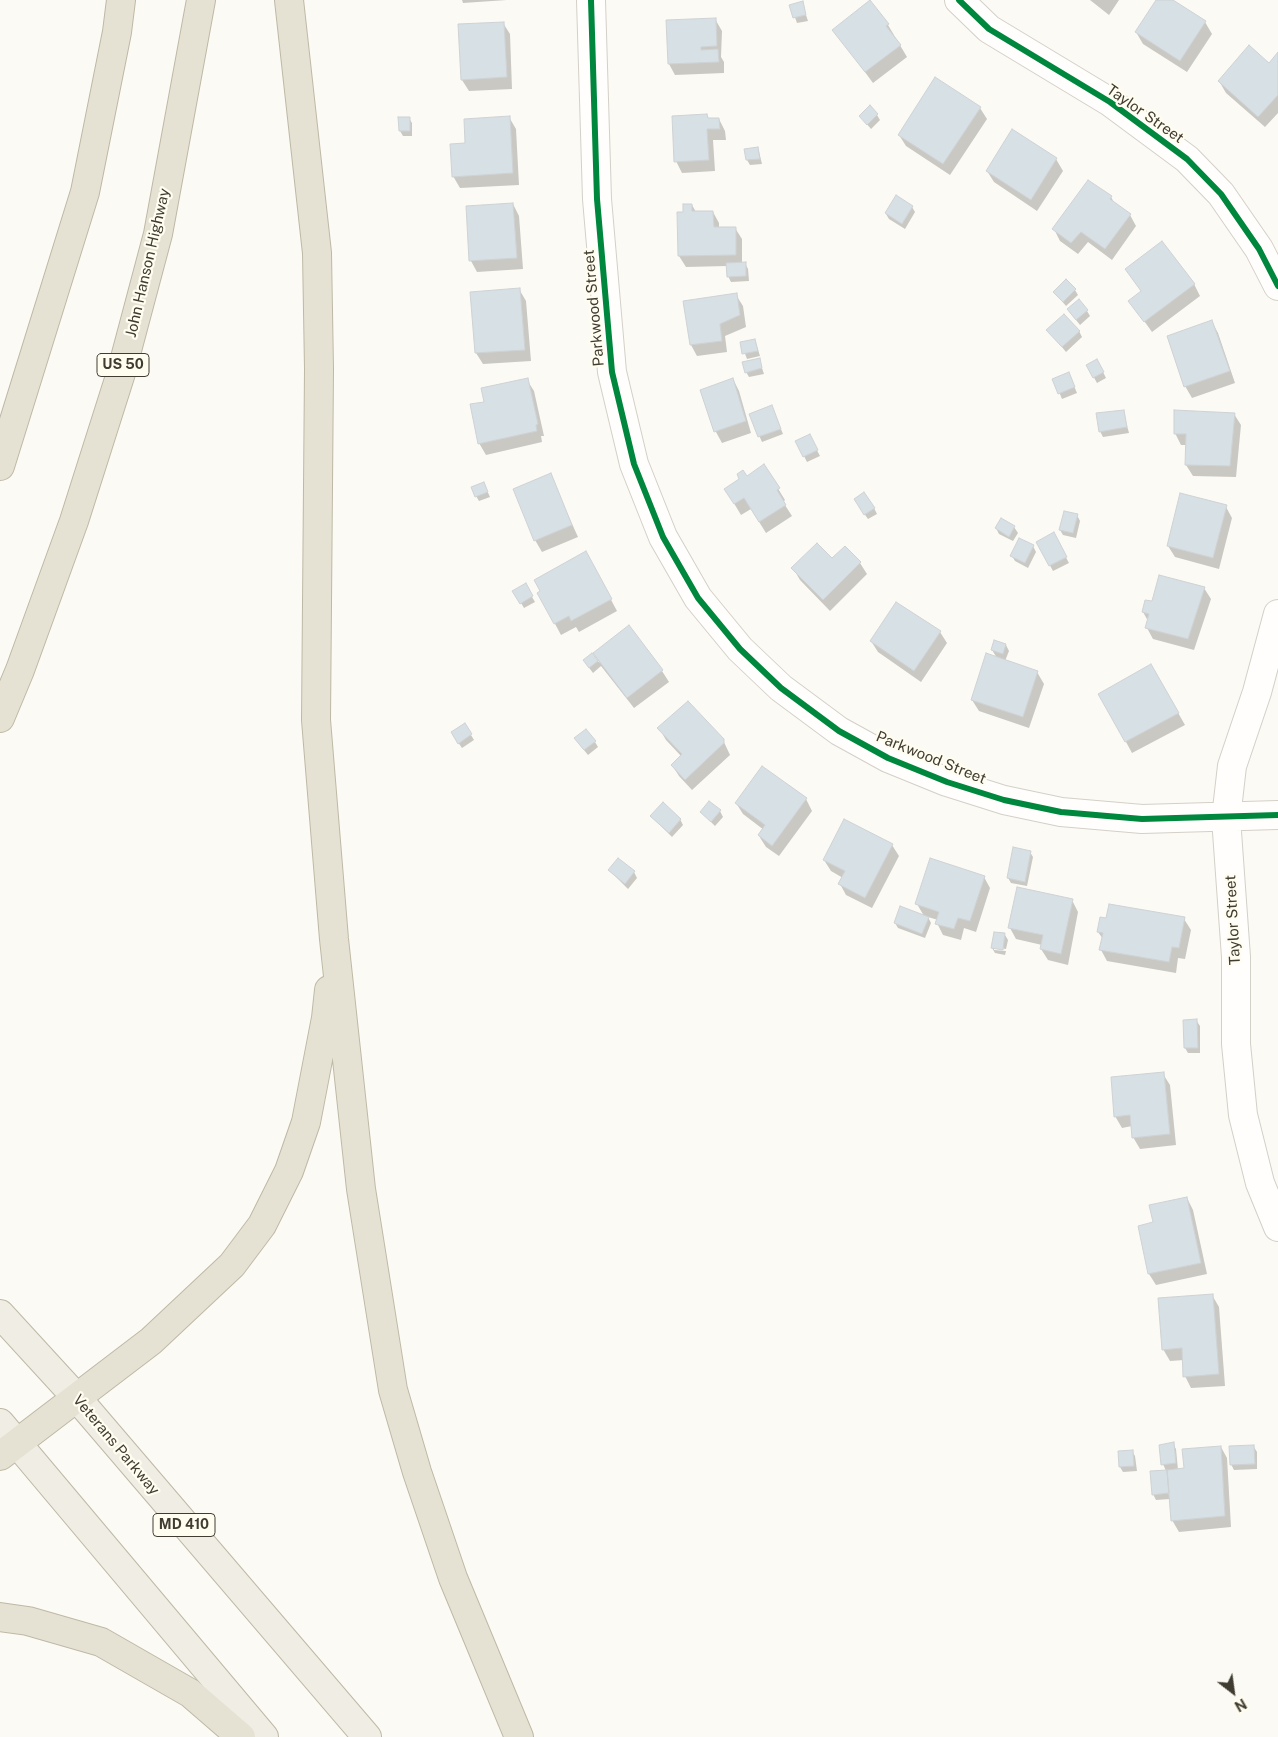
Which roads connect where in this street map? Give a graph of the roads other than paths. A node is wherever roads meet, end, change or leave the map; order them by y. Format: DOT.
graph roads {
  1 [pos="121,0"];
  2 [pos="201,0"];
  3 [pos="289,0"];
  4 [pos="591,0"];
  5 [pos="959,0"];
  6 [pos="1278,286"];
  7 [pos="0,466"];
  8 [pos="1278,614"];
  9 [pos="0,718"];
  10 [pos="1278,815"];
  11 [pos="1226,818"];
  12 [pos="334,938"];
  13 [pos="1278,1227"];
  14 [pos="0,1314"];
  15 [pos="77,1398"];
  16 [pos="6,1441"];
  17 [pos="0,1617"];
  18 [pos="241,1737"];
  19 [pos="264,1737"];
  20 [pos="367,1737"];
  21 [pos="519,1737"];
  1 -- 7 [label="highway"];
  2 -- 9 [label="highway, John Hanson Highway / US 50"];
  3 -- 12 [label="highway"];
  4 -- 11 [label="street, Parkwood Street"];
  5 -- 6 [label="street, Taylor Street"];
  8 -- 11 [label="street, Taylor Street"];
  10 -- 11 [label="street, Parkwood Street"];
  11 -- 13 [label="street, Taylor Street"];
  12 -- 15 [label="highway"];
  12 -- 21 [label="highway"];
  14 -- 15 [label="main road, Veterans Parkway / MD 410"];
  15 -- 16 [label="highway"];
  15 -- 20 [label="main road, Veterans Parkway / MD 410"];
  16 -- 19 [label="main road"];
  17 -- 18 [label="highway"];
}
